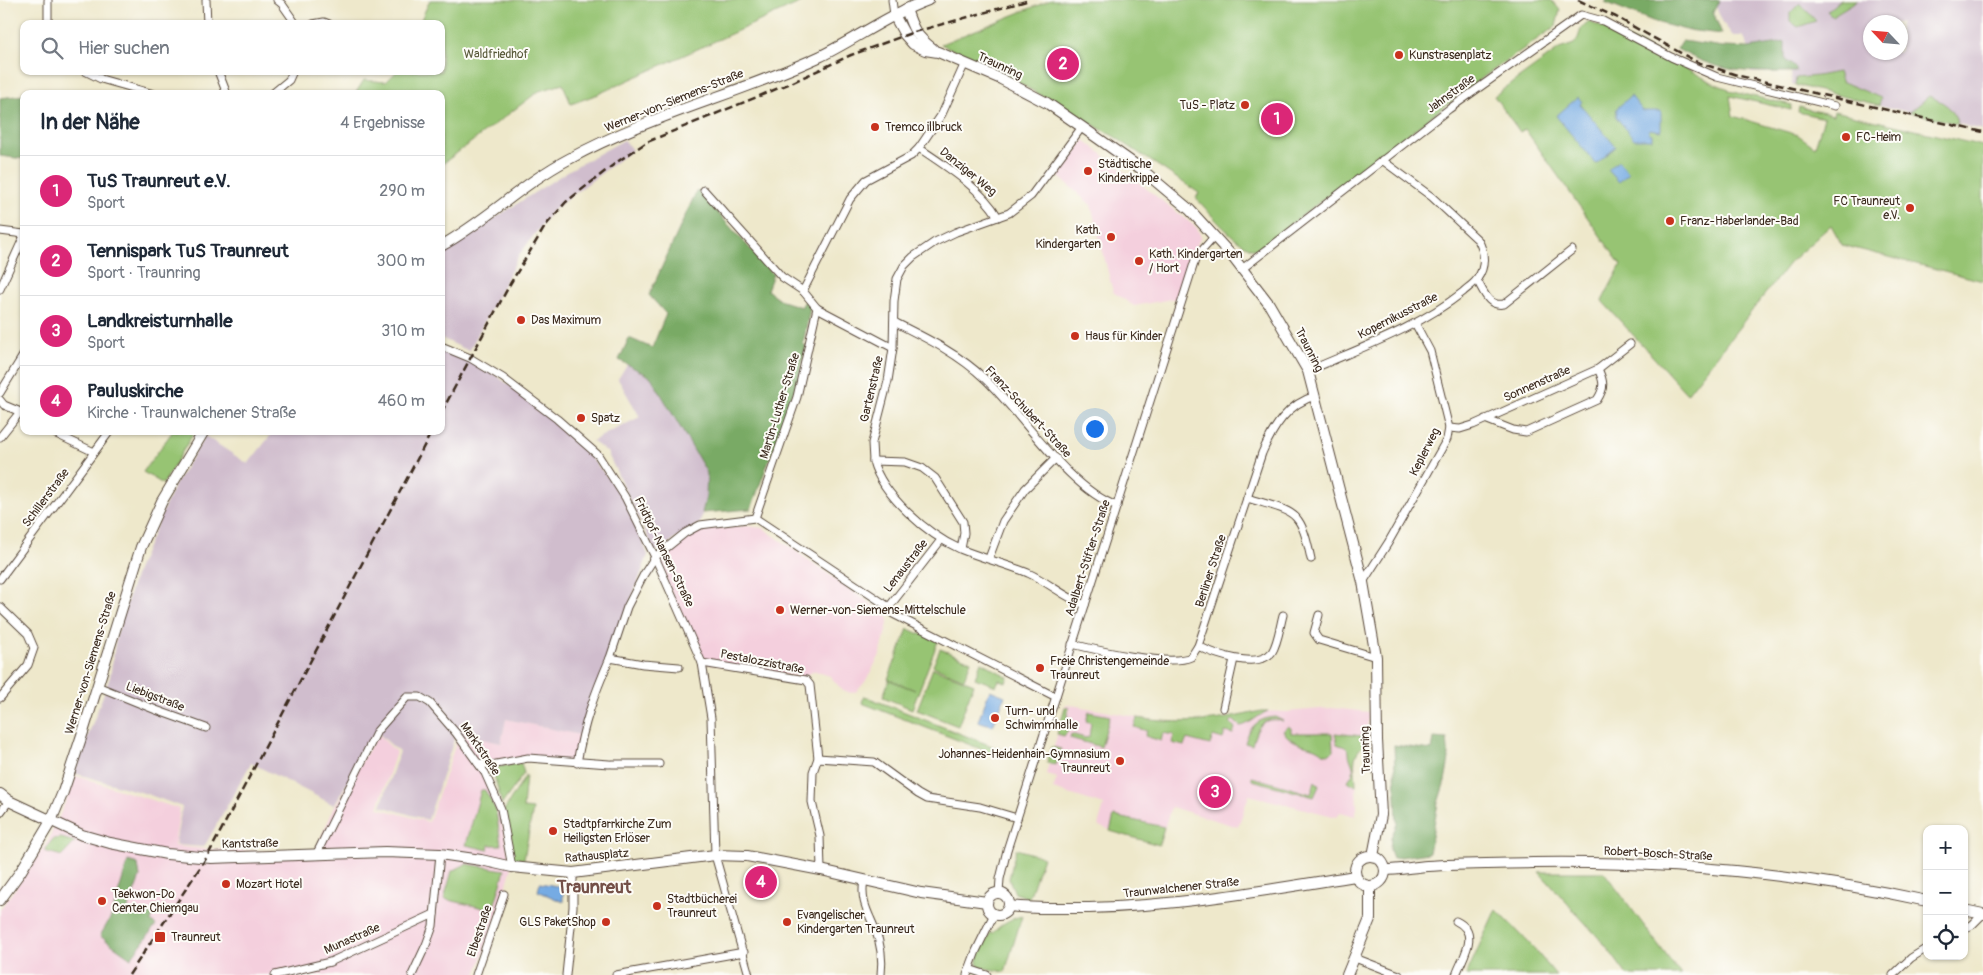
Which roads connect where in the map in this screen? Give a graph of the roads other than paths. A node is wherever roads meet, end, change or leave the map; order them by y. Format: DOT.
graph roads {
  1 [pos="48,0"];
  2 [pos="206,0"];
  3 [pos="277,0"];
  4 [pos="892,0"];
  5 [pos="928,0"];
  6 [pos="905,5"];
  7 [pos="894,15"];
  8 [pos="48,20"];
  9 [pos="207,20"];
  10 [pos="293,20"];
  11 [pos="938,52"];
  12 [pos="965,63"];
  13 [pos="93,75"];
  14 [pos="220,75"];
  15 [pos="292,75"];
  16 [pos="140,90"];
  17 [pos="226,90"];
  18 [pos="277,90"];
  19 [pos="1834,106"];
  20 [pos="1082,126"];
  21 [pos="919,148"];
  22 [pos="1382,160"];
  23 [pos="704,190"];
  24 [pos="998,217"];
  25 [pos="0,230"];
  26 [pos="20,234"];
  27 [pos="1215,236"];
  28 [pos="20,244"];
  29 [pos="445,244"];
  30 [pos="1572,250"];
  31 [pos="1242,269"];
  32 [pos="1477,280"];
  33 [pos="0,289"];
  34 [pos="803,291"];
  35 [pos="817,308"];
  36 [pos="894,322"];
  37 [pos="1414,323"];
  38 [pos="1630,344"];
  39 [pos="445,348"];
  40 [pos="893,348"];
  41 [pos="20,361"];
  42 [pos="1598,369"];
  43 [pos="1308,371"];
  44 [pos="0,394"];
  45 [pos="1315,396"];
  46 [pos="0,400"];
  47 [pos="20,412"];
  48 [pos="20,415"];
  49 [pos="1485,420"];
  50 [pos="1450,428"];
  51 [pos="58,435"];
  52 [pos="107,435"];
  53 [pos="202,435"];
  54 [pos="0,437"];
  55 [pos="94,452"];
  56 [pos="1056,458"];
  57 [pos="873,461"];
  58 [pos="1247,498"];
  59 [pos="1117,506"];
  60 [pos="754,518"];
  61 [pos="941,540"];
  62 [pos="961,550"];
  63 [pos="655,557"];
  64 [pos="989,558"];
  65 [pos="1311,559"];
  66 [pos="0,579"];
  67 [pos="1363,582"];
  68 [pos="1085,605"];
  69 [pos="0,607"];
  70 [pos="889,607"];
  71 [pos="1283,615"];
  72 [pos="1319,615"];
  73 [pos="1072,644"];
  74 [pos="1198,646"];
  75 [pos="1376,657"];
  76 [pos="610,658"];
  77 [pos="1234,659"];
  78 [pos="702,663"];
  79 [pos="679,667"];
  80 [pos="97,686"];
  81 [pos="1056,697"];
  82 [pos="0,698"];
  83 [pos="1223,708"];
  84 [pos="206,728"];
  85 [pos="818,758"];
  86 [pos="577,762"];
  87 [pos="478,763"];
  88 [pos="659,764"];
  89 [pos="0,794"];
  90 [pos="9,801"];
  91 [pos="0,813"];
  92 [pos="1017,818"];
  93 [pos="51,821"];
  94 [pos="440,854"];
  95 [pos="316,855"];
  96 [pos="715,855"];
  97 [pos="1373,856"];
  98 [pos="512,867"];
  99 [pos="821,870"];
  100 [pos="1386,870"];
  101 [pos="573,873"];
  102 [pos="1355,876"];
  103 [pos="864,881"];
  104 [pos="1370,887"];
  105 [pos="999,893"];
  106 [pos="504,894"];
  107 [pos="0,900"];
  108 [pos="1923,900"];
  109 [pos="987,902"];
  110 [pos="1009,906"];
  111 [pos="1968,911"];
  112 [pos="434,914"];
  113 [pos="994,914"];
  114 [pos="1983,914"];
  115 [pos="1456,921"];
  116 [pos="1968,927"];
  117 [pos="1923,950"];
  118 [pos="744,952"];
  119 [pos="1355,958"];
  120 [pos="968,972"];
  121 [pos="636,974"];
  122 [pos="275,975"];
  123 [pos="412,975"];
  124 [pos="476,975"];
  125 [pos="566,975"];
  126 [pos="616,975"];
  127 [pos="749,975"];
  128 [pos="881,975"];
  129 [pos="987,975"];
  130 [pos="1347,975"];
  131 [pos="1399,975"];
  132 [pos="1456,975"];
  133 [pos="1893,975"];
  1 -- 8 [label="street"];
  2 -- 9 [label="street"];
  3 -- 10 [label="street"];
  4 -- 7 [label="street"];
  5 -- 6 [label="street, Werner-von-Siemens-Straße"];
  6 -- 7 [label="street, Werner-von-Siemens-Straße"];
  6 -- 11 [label="street, Traunring"];
  7 -- 11 [label="street, Traunring"];
  7 -- 29 [label="street, Werner-von-Siemens-Straße"];
  11 -- 12 [label="street, Traunring"];
  12 -- 20 [label="street, Traunring"];
  12 -- 21 [label="street"];
  13 -- 16 [label="street"];
  14 -- 17 [label="street"];
  15 -- 18 [label="street"];
  19 -- 22 [label="street, Jahnstraße"];
  20 -- 24 [label="street"];
  20 -- 27 [label="street, Traunring"];
  21 -- 24 [label="street, Danziger Weg"];
  21 -- 34 [label="street"];
  22 -- 31 [label="street, Jahnstraße"];
  22 -- 32 [label="street"];
  23 -- 34 [label="street"];
  24 -- 36 [label="street"];
  25 -- 26 [label="street"];
  27 -- 31 [label="street, Traunring"];
  27 -- 59 [label="street, Adalbert-Stifter-Straße"];
  28 -- 33 [label="street"];
  30 -- 32 [label="street"];
  31 -- 43 [label="street, Traunring"];
  32 -- 37 [label="street, Kopernikusstraße"];
  34 -- 35 [label="street"];
  35 -- 40 [label="street, Gartenstraße"];
  35 -- 60 [label="street, Martin-Luther-Straße"];
  36 -- 40 [label="street"];
  36 -- 56 [label="street, Franz-Schubert-Straße"];
  37 -- 43 [label="street, Kopernikusstraße"];
  37 -- 50 [label="street, Keplerweg"];
  38 -- 42 [label="street, Sonnenstraße"];
  39 -- 63 [label="street, Fridtjof-Nansen-Straße"];
  40 -- 57 [label="street, Gartenstraße"];
  41 -- 44 [label="street"];
  42 -- 49 [label="street, Sonnenstraße"];
  42 -- 49 [label="street"];
  43 -- 45 [label="street, Traunring"];
  45 -- 58 [label="street, Berliner Straße"];
  45 -- 67 [label="street, Traunring"];
  46 -- 47 [label="street"];
  48 -- 54 [label="street"];
  49 -- 50 [label="street, Sonnenstraße"];
  50 -- 67 [label="street, Keplerweg"];
  51 -- 55 [label="street"];
  52 -- 55 [label="street, Schillerstraße"];
  53 -- 80 [label="street, Werner-von-Siemens-Straße"];
  55 -- 66 [label="street, Schillerstraße"];
  56 -- 59 [label="street, Franz-Schubert-Straße"];
  56 -- 64 [label="street"];
  57 -- 61 [label="street, Gartenstraße"];
  57 -- 62 [label="street"];
  58 -- 65 [label="street"];
  58 -- 74 [label="street, Berliner Straße"];
  59 -- 68 [label="street, Adalbert-Stifter-Straße"];
  60 -- 63 [label="street"];
  60 -- 70 [label="street"];
  61 -- 62 [label="street, Gartenstraße"];
  61 -- 70 [label="street, Lenaustraße"];
  62 -- 64 [label="street, Gartenstraße"];
  63 -- 76 [label="street"];
  63 -- 78 [label="street, Fridtjof-Nansen-Straße"];
  64 -- 68 [label="street, Gartenstraße"];
  67 -- 75 [label="street, Traunring"];
  68 -- 73 [label="street, Adalbert-Stifter-Straße"];
  69 -- 82 [label="street"];
  70 -- 81 [label="street"];
  71 -- 77 [label="street"];
  72 -- 75 [label="street"];
  73 -- 74 [label="street"];
  73 -- 81 [label="street, Adalbert-Stifter-Straße"];
  74 -- 77 [label="street"];
  75 -- 97 [label="street, Traunring"];
  76 -- 79 [label="street"];
  76 -- 86 [label="street"];
  77 -- 83 [label="street"];
  78 -- 85 [label="street, Pestalozzistraße"];
  78 -- 96 [label="street, Fridtjof-Nansen-Straße"];
  80 -- 84 [label="street, Liebigstraße"];
  80 -- 93 [label="street, Werner-von-Siemens-Straße"];
  81 -- 92 [label="street, Adalbert-Stifter-Straße"];
  85 -- 92 [label="street"];
  85 -- 99 [label="street, Pestalozzistraße"];
  86 -- 87 [label="street"];
  86 -- 88 [label="street"];
  87 -- 95 [label="street, Marktstraße"];
  87 -- 98 [label="street, Marktstraße"];
  89 -- 90 [label="street, Kantstraße"];
  90 -- 91 [label="street"];
  90 -- 93 [label="street, Kantstraße"];
  92 -- 105 [label="street, Adalbert-Stifter-Straße"];
  93 -- 95 [label="street, Kantstraße"];
  93 -- 107 [label="street, Werner-von-Siemens-Straße"];
  94 -- 95 [label="street, Kantstraße"];
  94 -- 98 [label="street, Kantstraße"];
  94 -- 112 [label="street"];
  96 -- 99 [label="street"];
  96 -- 101 [label="street, Rathausplatz"];
  96 -- 118 [label="street, Fridtjof-Nansen-Straße"];
  97 -- 100 [label="street"];
  97 -- 102 [label="street"];
  98 -- 101 [label="street, Rathausplatz"];
  99 -- 103 [label="street"];
  100 -- 104 [label="street"];
  100 -- 108 [label="street, Robert-Bosch-Straße"];
  101 -- 125 [label="street"];
  102 -- 104 [label="street"];
  102 -- 110 [label="street, Traunwalchener Straße"];
  103 -- 109 [label="street"];
  103 -- 128 [label="street"];
  104 -- 119 [label="street"];
  105 -- 109 [label="street"];
  105 -- 110 [label="street"];
  106 -- 124 [label="street, Elbestraße"];
  109 -- 113 [label="street"];
  110 -- 113 [label="street"];
  111 -- 114 [label="street"];
  112 -- 122 [label="street, Munastraße"];
  112 -- 123 [label="street"];
  113 -- 120 [label="street"];
  114 -- 116 [label="street"];
  115 -- 132 [label="street"];
  117 -- 133 [label="street"];
  118 -- 121 [label="street"];
  118 -- 127 [label="street, Fridtjof-Nansen-Straße"];
  119 -- 130 [label="street"];
  119 -- 131 [label="street"];
  120 -- 129 [label="street"];
  121 -- 126 [label="street"];
}
